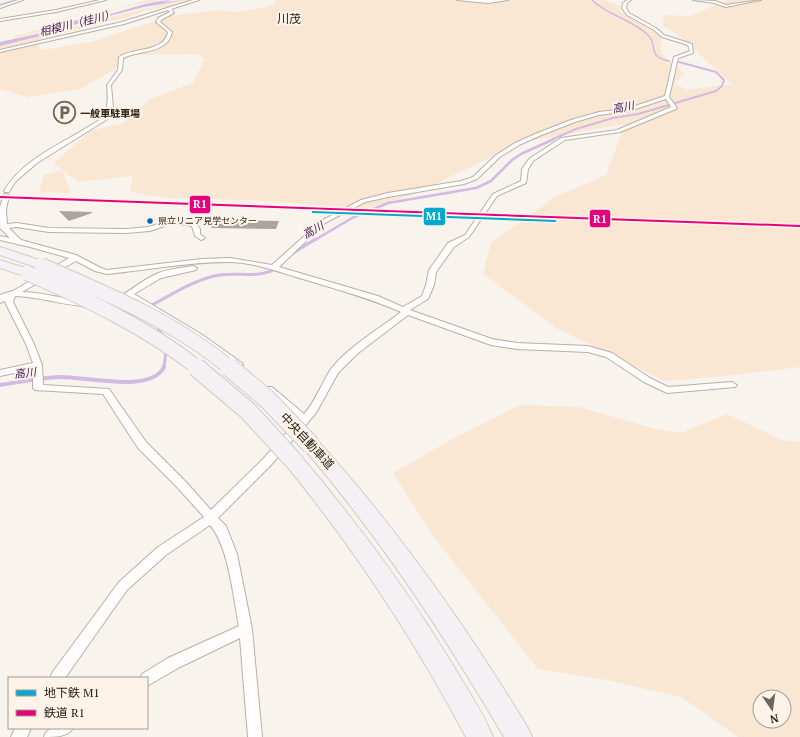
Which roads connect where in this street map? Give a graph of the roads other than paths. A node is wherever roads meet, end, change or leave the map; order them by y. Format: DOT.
graph roads {
  1 [pos="8,0"];
  2 [pos="20,0"];
  3 [pos="104,0"];
  4 [pos="197,0"];
  5 [pos="459,0"];
  6 [pos="506,0"];
  7 [pos="629,0"];
  8 [pos="695,0"];
  9 [pos="759,0"];
  10 [pos="0,1"];
  11 [pos="187,1"];
  12 [pos="0,7"];
  13 [pos="168,9"];
  14 [pos="0,20"];
  15 [pos="0,51"];
  16 [pos="667,97"];
  17 [pos="3,227"];
  18 [pos="0,238"];
  19 [pos="201,238"];
  20 [pos="19,242"];
  21 [pos="0,251"];
  22 [pos="75,258"];
  23 [pos="245,262"];
  24 [pos="0,264"];
  25 [pos="274,268"];
  26 [pos="12,294"];
  27 [pos="128,294"];
  28 [pos="0,299"];
  29 [pos="406,311"];
  30 [pos="38,367"];
  31 [pos="0,373"];
  32 [pos="732,384"];
  33 [pos="304,420"];
  34 [pos="210,518"];
  35 [pos="246,628"];
  36 [pos="58,677"];
  37 [pos="148,678"];
  38 [pos="64,729"];
  39 [pos="51,737"];
  40 [pos="255,737"];
  41 [pos="480,737"];
  42 [pos="519,737"];
  1 -- 10 [label="highway"];
  2 -- 12 [label="street"];
  3 -- 14 [label="street"];
  4 -- 11 [label="street"];
  5 -- 6 [label="street"];
  7 -- 16 [label="street"];
  8 -- 9 [label="street"];
  11 -- 13 [label="street"];
  13 -- 15 [label="street"];
  13 -- 17 [label="street"];
  16 -- 25 [label="street"];
  16 -- 29 [label="street"];
  17 -- 19 [label="street"];
  17 -- 20 [label="street"];
  18 -- 20 [label="street"];
  20 -- 22 [label="street"];
  21 -- 42 [label="highway, 中央自動車道, bridge"];
  22 -- 23 [label="street"];
  22 -- 26 [label="street"];
  23 -- 25 [label="street"];
  23 -- 27 [label="street"];
  24 -- 41 [label="highway, 中央自動車道, bridge"];
  25 -- 29 [label="street"];
  26 -- 27 [label="street"];
  26 -- 28 [label="street"];
  26 -- 30 [label="street"];
  27 -- 33 [label="street"];
  29 -- 32 [label="street"];
  29 -- 33 [label="street"];
  30 -- 31 [label="street"];
  30 -- 34 [label="street"];
  33 -- 34 [label="street"];
  34 -- 35 [label="street"];
  34 -- 36 [label="street"];
  35 -- 37 [label="street"];
  35 -- 40 [label="street"];
  38 -- 39 [label="street"];
}
